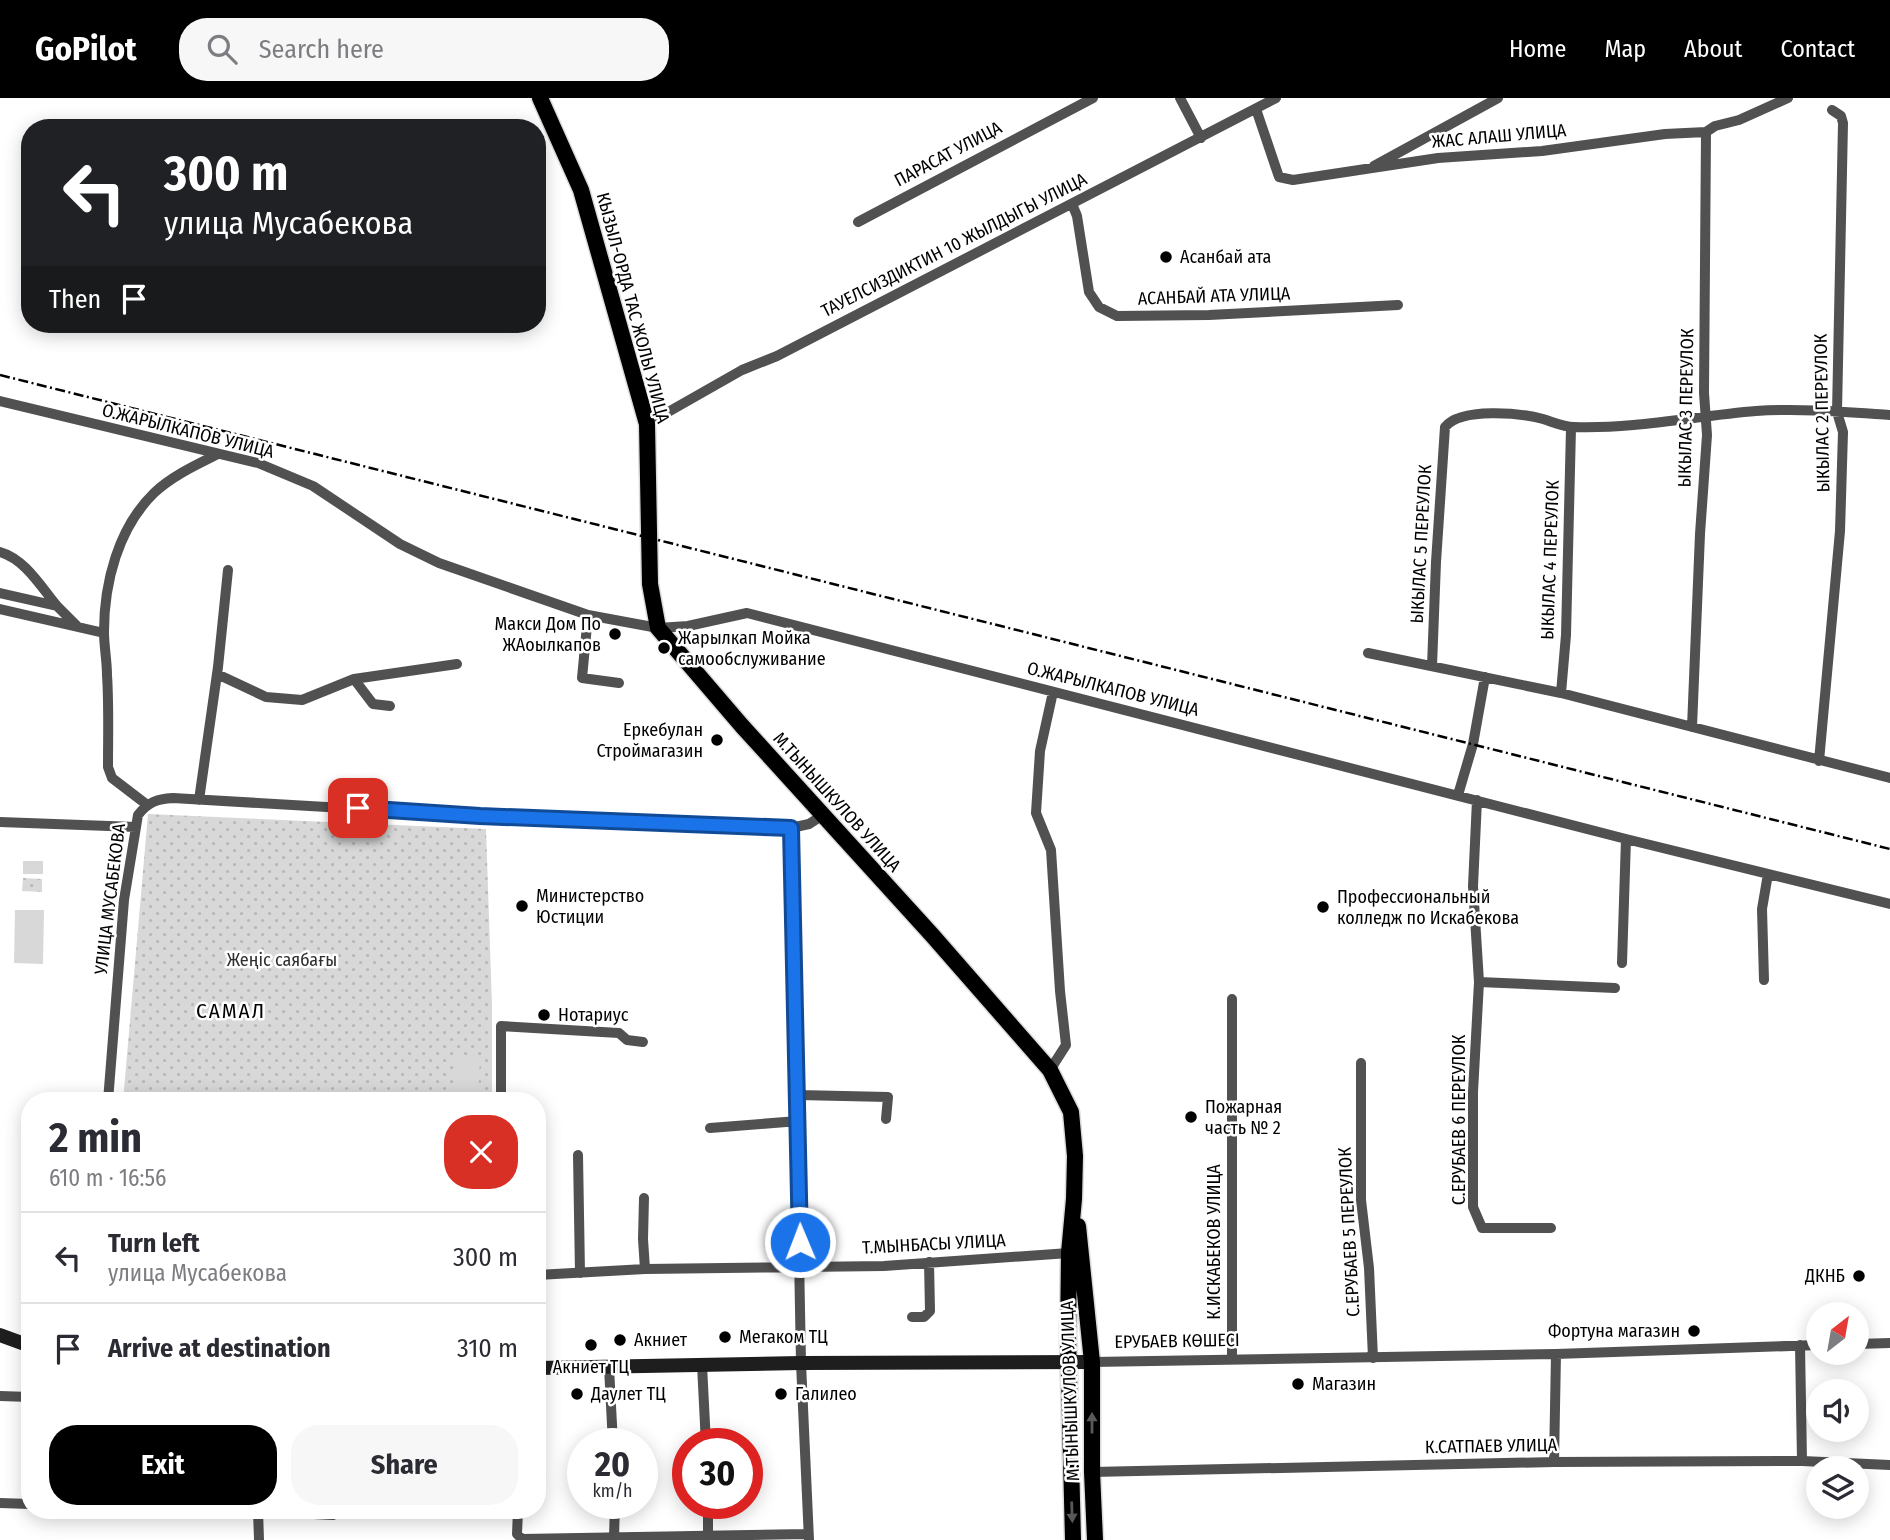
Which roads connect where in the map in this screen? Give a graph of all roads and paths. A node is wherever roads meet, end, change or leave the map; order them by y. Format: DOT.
graph roads {
  1 [pos="540,98"];
  2 [pos="1093,98"];
  3 [pos="1180,98"];
  4 [pos="1276,98"];
  5 [pos="1498,98"];
  6 [pos="1788,98"];
  7 [pos="1256,108"];
  8 [pos="1832,110"];
  9 [pos="1706,132"];
  10 [pos="1201,138"];
  11 [pos="1367,170"];
  12 [pos="1072,204"];
  13 [pos="858,222"];
  14 [pos="1398,305"];
  15 [pos="0,401"];
  16 [pos="1837,412"];
  17 [pos="1890,415"];
  18 [pos="1705,416"];
  19 [pos="647,424"];
  20 [pos="1571,428"];
  21 [pos="218,454"];
  22 [pos="0,552"];
  23 [pos="228,570"];
  24 [pos="0,593"];
  25 [pos="57,607"];
  26 [pos="0,608"];
  27 [pos="589,615"];
  28 [pos="78,627"];
  29 [pos="658,628"];
  30 [pos="104,633"];
  31 [pos="1368,653"];
  32 [pos="457,664"];
  33 [pos="1432,666"];
  34 [pos="217,674"];
  35 [pos="1485,677"];
  36 [pos="354,679"];
  37 [pos="619,683"];
  38 [pos="1053,692"];
  39 [pos="1561,693"];
  40 [pos="390,706"];
  41 [pos="1692,727"];
  42 [pos="1819,761"];
  43 [pos="1890,778"];
  44 [pos="1458,795"];
  45 [pos="199,800"];
  46 [pos="1477,800"];
  47 [pos="146,804"];
  48 [pos="823,815"];
  49 [pos="0,822"];
  50 [pos="136,827"];
  51 [pos="791,828"];
  52 [pos="1626,839"];
  53 [pos="1768,874"];
  54 [pos="1890,904"];
  55 [pos="1622,963"];
  56 [pos="1764,980"];
  57 [pos="1479,982"];
  58 [pos="1615,988"];
  59 [pos="1232,999"];
  60 [pos="643,1042"];
  61 [pos="1361,1063"];
  62 [pos="1050,1070"];
  63 [pos="109,1092"];
  64 [pos="501,1092"];
  65 [pos="798,1095"];
  66 [pos="886,1119"];
  67 [pos="798,1121"];
  68 [pos="710,1128"];
  69 [pos="578,1155"];
  70 [pos="643,1198"];
  71 [pos="1074,1199"];
  72 [pos="1551,1228"];
  73 [pos="1069,1253"];
  74 [pos="929,1262"];
  75 [pos="800,1266"];
  76 [pos="645,1269"];
  77 [pos="580,1273"];
  78 [pos="546,1275"];
  79 [pos="912,1317"];
  80 [pos="0,1335"];
  81 [pos="21,1343"];
  82 [pos="1890,1343"];
  83 [pos="1869,1344"];
  84 [pos="1800,1345"];
  85 [pos="1806,1345"];
  86 [pos="1556,1354"];
  87 [pos="1373,1358"];
  88 [pos="1232,1359"];
  89 [pos="1069,1362"];
  90 [pos="1092,1362"];
  91 [pos="801,1363"];
  92 [pos="702,1365"];
  93 [pos="609,1367"];
  94 [pos="546,1368"];
  95 [pos="0,1396"];
  96 [pos="21,1397"];
  97 [pos="612,1428"];
  98 [pos="705,1428"];
  99 [pos="1802,1461"];
  100 [pos="1554,1462"];
  101 [pos="1890,1465"];
  102 [pos="1092,1472"];
  103 [pos="0,1503"];
  104 [pos="21,1504"];
  105 [pos="258,1519"];
  106 [pos="518,1519"];
  107 [pos="615,1519"];
  108 [pos="708,1519"];
  109 [pos="808,1537"];
  110 [pos="614,1538"];
  111 [pos="708,1538"];
  112 [pos="259,1540"];
  113 [pos="1073,1540"];
  114 [pos="1095,1540"];
  1 -- 19 [label="main road, КЫЗЫЛ-ОРДА ТАС ЖОЛЫ УЛИЦА"];
  2 -- 13 [label="street, ПАРАСАТ УЛИЦА"];
  3 -- 10 [label="street"];
  4 -- 7 [label="street, ТАУЕЛСИЗДИКТИН 10 ЖЫЛДЫГЫ УЛИЦА"];
  5 -- 11 [label="street"];
  6 -- 9 [label="street, ЖАС АЛАШ УЛИЦА"];
  7 -- 10 [label="street, ТАУЕЛСИЗДИКТИН 10 ЖЫЛДЫГЫ УЛИЦА"];
  7 -- 11 [label="street, ЖАС АЛАШ УЛИЦА"];
  8 -- 16 [label="street, ЫКЫЛАС 2 ПЕРЕУЛОК"];
  9 -- 11 [label="street, ЖАС АЛАШ УЛИЦА"];
  9 -- 18 [label="street, ЫКЫЛАС 3 ПЕРЕУЛОК"];
  10 -- 12 [label="street, ТАУЕЛСИЗДИКТИН 10 ЖЫЛДЫГЫ УЛИЦА"];
  12 -- 14 [label="street, АСАНБАЙ АТА УЛИЦА"];
  12 -- 19 [label="street, ТАУЕЛСИЗДИКТИН 10 ЖЫЛДЫГЫ УЛИЦА"];
  15 -- 21 [label="street, О.ЖАРЫЛКАПОВ УЛИЦА"];
  16 -- 17 [label="street"];
  16 -- 18 [label="street"];
  16 -- 42 [label="street, ЫКЫЛАС 2 ПЕРЕУЛОК"];
  18 -- 20 [label="street"];
  18 -- 41 [label="street, ЫКЫЛАС 3 ПЕРЕУЛОК"];
  19 -- 29 [label="main road, КЫЗЫЛ-ОРДА ТАС ЖОЛЫ УЛИЦА"];
  20 -- 33 [label="street, ЫКЫЛАС 5 ПЕРЕУЛОК"];
  20 -- 39 [label="street, ЫКЫЛАС 4 ПЕРЕУЛОК"];
  21 -- 27 [label="street, О.ЖАРЫЛКАПОВ УЛИЦА"];
  21 -- 30 [label="street"];
  22 -- 25 [label="street"];
  23 -- 34 [label="street"];
  24 -- 25 [label="street"];
  25 -- 28 [label="street"];
  26 -- 28 [label="street"];
  27 -- 29 [label="street, О.ЖАРЫЛКАПОВ УЛИЦА"];
  27 -- 37 [label="street"];
  28 -- 30 [label="street"];
  29 -- 38 [label="street, О.ЖАРЫЛКАПОВ УЛИЦА"];
  29 -- 48 [label="main road, М.ТЫНЫШКУЛОВ УЛИЦА"];
  30 -- 47 [label="street"];
  31 -- 33 [label="street"];
  32 -- 36 [label="street"];
  33 -- 35 [label="street"];
  34 -- 36 [label="street"];
  34 -- 45 [label="street"];
  35 -- 39 [label="street"];
  35 -- 44 [label="street"];
  36 -- 40 [label="street"];
  38 -- 44 [label="street, О.ЖАРЫЛКАПОВ УЛИЦА"];
  38 -- 62 [label="street"];
  39 -- 41 [label="street"];
  41 -- 42 [label="street"];
  42 -- 43 [label="street"];
  44 -- 46 [label="street, О.ЖАРЫЛКАПОВ УЛИЦА"];
  45 -- 47 [label="street, УЛИЦА МУСАБЕКОВА"];
  45 -- 51 [label="street, УЛИЦА МУСАБЕКОВА"];
  46 -- 52 [label="street, О.ЖАРЫЛКАПОВ УЛИЦА"];
  46 -- 57 [label="street, С.ЕРУБАЕВ 6 ПЕРЕУЛОК"];
  47 -- 50 [label="street, УЛИЦА МУСАБЕКОВА"];
  48 -- 51 [label="street"];
  48 -- 62 [label="main road, М.ТЫНЫШКУЛОВ УЛИЦА"];
  49 -- 50 [label="street"];
  50 -- 63 [label="street, УЛИЦА МУСАБЕКОВА"];
  51 -- 65 [label="street"];
  52 -- 53 [label="street, О.ЖАРЫЛКАПОВ УЛИЦА"];
  52 -- 55 [label="street"];
  53 -- 54 [label="street, О.ЖАРЫЛКАПОВ УЛИЦА"];
  53 -- 56 [label="street"];
  57 -- 58 [label="street"];
  57 -- 72 [label="street, С.ЕРУБАЕВ 6 ПЕРЕУЛОК"];
  59 -- 88 [label="street, К.ИСКАБЕКОВ УЛИЦА"];
  60 -- 64 [label="street"];
  61 -- 87 [label="street, С.ЕРУБАЕВ 5 ПЕРЕУЛОК"];
  62 -- 71 [label="main road, М.ТЫНЫШКУЛОВ УЛИЦА"];
  65 -- 66 [label="street"];
  65 -- 67 [label="street"];
  67 -- 68 [label="street"];
  67 -- 75 [label="street"];
  69 -- 77 [label="street"];
  70 -- 76 [label="street"];
  71 -- 73 [label="main road, М.ТЫНЫШКУЛОВ УЛИЦА"];
  71 -- 90 [label="main road, М.ТЫНЫШКУЛОВ УЛИЦА"];
  73 -- 74 [label="street, Т.МЫНБАСЫ УЛИЦА"];
  73 -- 89 [label="main road, М.ТЫНЫШКУЛОВ УЛИЦА"];
  74 -- 75 [label="street, Т.МЫНБАСЫ УЛИЦА"];
  74 -- 79 [label="street"];
  75 -- 76 [label="street, Т.МЫНБАСЫ УЛИЦА"];
  75 -- 91 [label="street"];
  76 -- 77 [label="street, Т.МЫНБАСЫ УЛИЦА"];
  77 -- 78 [label="street, Т.МЫНБАСЫ УЛИЦА"];
  80 -- 81 [label="main road"];
  82 -- 83 [label="street"];
  84 -- 85 [label="street, ЕРУБАЕВ КӨШЕСІ"];
  84 -- 86 [label="street, ЕРУБАЕВ КӨШЕСІ"];
  84 -- 99 [label="street"];
  86 -- 87 [label="street, ЕРУБАЕВ КӨШЕСІ"];
  86 -- 100 [label="street"];
  87 -- 88 [label="street, ЕРУБАЕВ КӨШЕСІ"];
  88 -- 90 [label="street, ЕРУБАЕВ КӨШЕСІ"];
  89 -- 90 [label="main road, ЕРУБАЕВ КӨШЕСІ"];
  89 -- 91 [label="main road, ЕРУБАЕВ КӨШЕСІ"];
  89 -- 113 [label="main road, М.ТЫНЫШКУЛОВ УЛИЦА, one-way"];
  102 -- 90 [label="main road, М.ТЫНЫШКУЛОВ УЛИЦА, one-way"];
  91 -- 92 [label="main road, ЕРУБАЕВ КӨШЕСІ"];
  91 -- 109 [label="street"];
  92 -- 93 [label="main road, ЕРУБАЕВ КӨШЕСІ"];
  92 -- 98 [label="street"];
  93 -- 94 [label="main road, ЕРУБАЕВ КӨШЕСІ"];
  93 -- 97 [label="street"];
  95 -- 96 [label="street"];
  99 -- 100 [label="street, К.САТПАЕВ УЛИЦА"];
  99 -- 101 [label="street, К.САТПАЕВ УЛИЦА"];
  100 -- 102 [label="street, К.САТПАЕВ УЛИЦА"];
  102 -- 114 [label="main road, М.ТЫНЫШКУЛОВ УЛИЦА"];
  103 -- 104 [label="street"];
  105 -- 112 [label="street"];
  106 -- 110 [label="street"];
  107 -- 110 [label="street"];
  108 -- 111 [label="street"];
  109 -- 111 [label="street"];
  110 -- 111 [label="street"];
}
